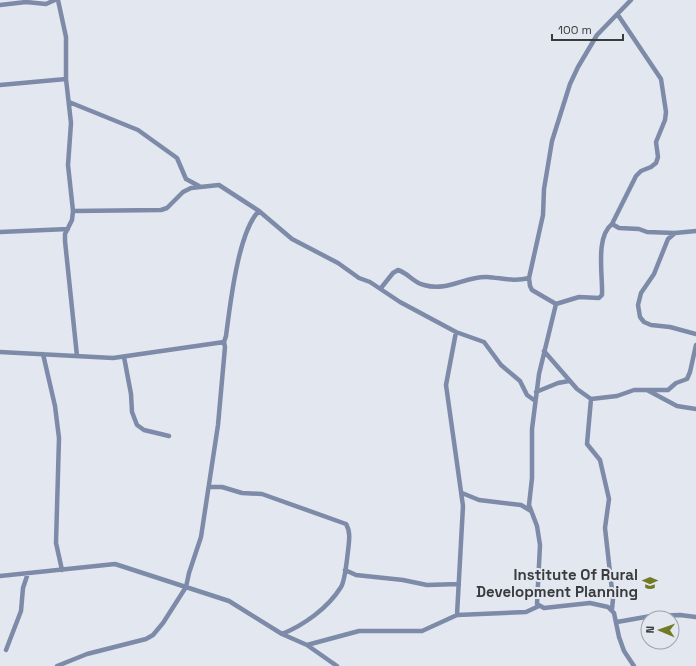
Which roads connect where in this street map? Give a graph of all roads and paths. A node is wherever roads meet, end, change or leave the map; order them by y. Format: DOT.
graph roads {
  1 [pos="55,0"];
  2 [pos="58,0"];
  3 [pos="631,0"];
  4 [pos="0,5"];
  5 [pos="618,15"];
  6 [pos="66,79"];
  7 [pos="0,86"];
  8 [pos="69,102"];
  9 [pos="199,186"];
  10 [pos="259,211"];
  11 [pos="73,212"];
  12 [pos="612,224"];
  13 [pos="68,229"];
  14 [pos="696,230"];
  15 [pos="0,232"];
  16 [pos="675,234"];
  17 [pos="529,278"];
  18 [pos="381,288"];
  19 [pos="556,304"];
  20 [pos="456,332"];
  21 [pos="696,334"];
  22 [pos="224,342"];
  23 [pos="696,345"];
  24 [pos="544,351"];
  25 [pos="0,352"];
  26 [pos="42,354"];
  27 [pos="77,356"];
  28 [pos="124,357"];
  29 [pos="569,381"];
  30 [pos="647,390"];
  31 [pos="536,392"];
  32 [pos="591,399"];
  33 [pos="534,400"];
  34 [pos="696,409"];
  35 [pos="170,436"];
  36 [pos="209,487"];
  37 [pos="462,493"];
  38 [pos="531,511"];
  39 [pos="62,570"];
  40 [pos="345,570"];
  41 [pos="28,573"];
  42 [pos="0,576"];
  43 [pos="459,584"];
  44 [pos="186,587"];
  45 [pos="539,606"];
  46 [pos="612,609"];
  47 [pos="457,615"];
  48 [pos="696,617"];
  49 [pos="616,622"];
  50 [pos="282,634"];
  51 [pos="307,645"];
  52 [pos="6,650"];
  53 [pos="57,666"];
  54 [pos="337,666"];
  55 [pos="634,666"];
  1 -- 4 [label="street"];
  2 -- 6 [label="street"];
  3 -- 5 [label="street"];
  5 -- 12 [label="street"];
  5 -- 17 [label="street"];
  6 -- 7 [label="street"];
  6 -- 8 [label="street"];
  8 -- 9 [label="street"];
  8 -- 11 [label="street"];
  9 -- 10 [label="street"];
  9 -- 11 [label="street"];
  10 -- 18 [label="street"];
  10 -- 22 [label="street"];
  11 -- 13 [label="street"];
  12 -- 16 [label="street"];
  12 -- 19 [label="street"];
  13 -- 15 [label="street"];
  13 -- 27 [label="street"];
  14 -- 16 [label="street"];
  16 -- 21 [label="street"];
  17 -- 18 [label="street"];
  17 -- 19 [label="street"];
  18 -- 20 [label="street"];
  19 -- 24 [label="street"];
  20 -- 33 [label="street"];
  20 -- 37 [label="street"];
  22 -- 28 [label="street"];
  22 -- 36 [label="street"];
  23 -- 30 [label="street"];
  24 -- 29 [label="street"];
  24 -- 31 [label="street"];
  25 -- 26 [label="street"];
  26 -- 27 [label="street"];
  26 -- 39 [label="street"];
  27 -- 28 [label="street"];
  28 -- 35 [label="street"];
  29 -- 31 [label="street"];
  29 -- 32 [label="street"];
  30 -- 32 [label="street"];
  30 -- 34 [label="street"];
  31 -- 33 [label="street"];
  32 -- 46 [label="street"];
  33 -- 38 [label="street"];
  36 -- 40 [label="street"];
  36 -- 44 [label="street"];
  37 -- 38 [label="street"];
  37 -- 43 [label="street"];
  38 -- 45 [label="street"];
  39 -- 41 [label="street"];
  39 -- 44 [label="street"];
  40 -- 43 [label="street"];
  40 -- 50 [label="street"];
  41 -- 42 [label="street"];
  41 -- 52 [label="street"];
  43 -- 47 [label="street"];
  44 -- 50 [label="street"];
  44 -- 53 [label="street"];
  45 -- 46 [label="street"];
  45 -- 47 [label="street"];
  46 -- 49 [label="street"];
  47 -- 51 [label="street"];
  48 -- 49 [label="street"];
  49 -- 55 [label="street"];
  50 -- 51 [label="street"];
  51 -- 54 [label="street"];
}
